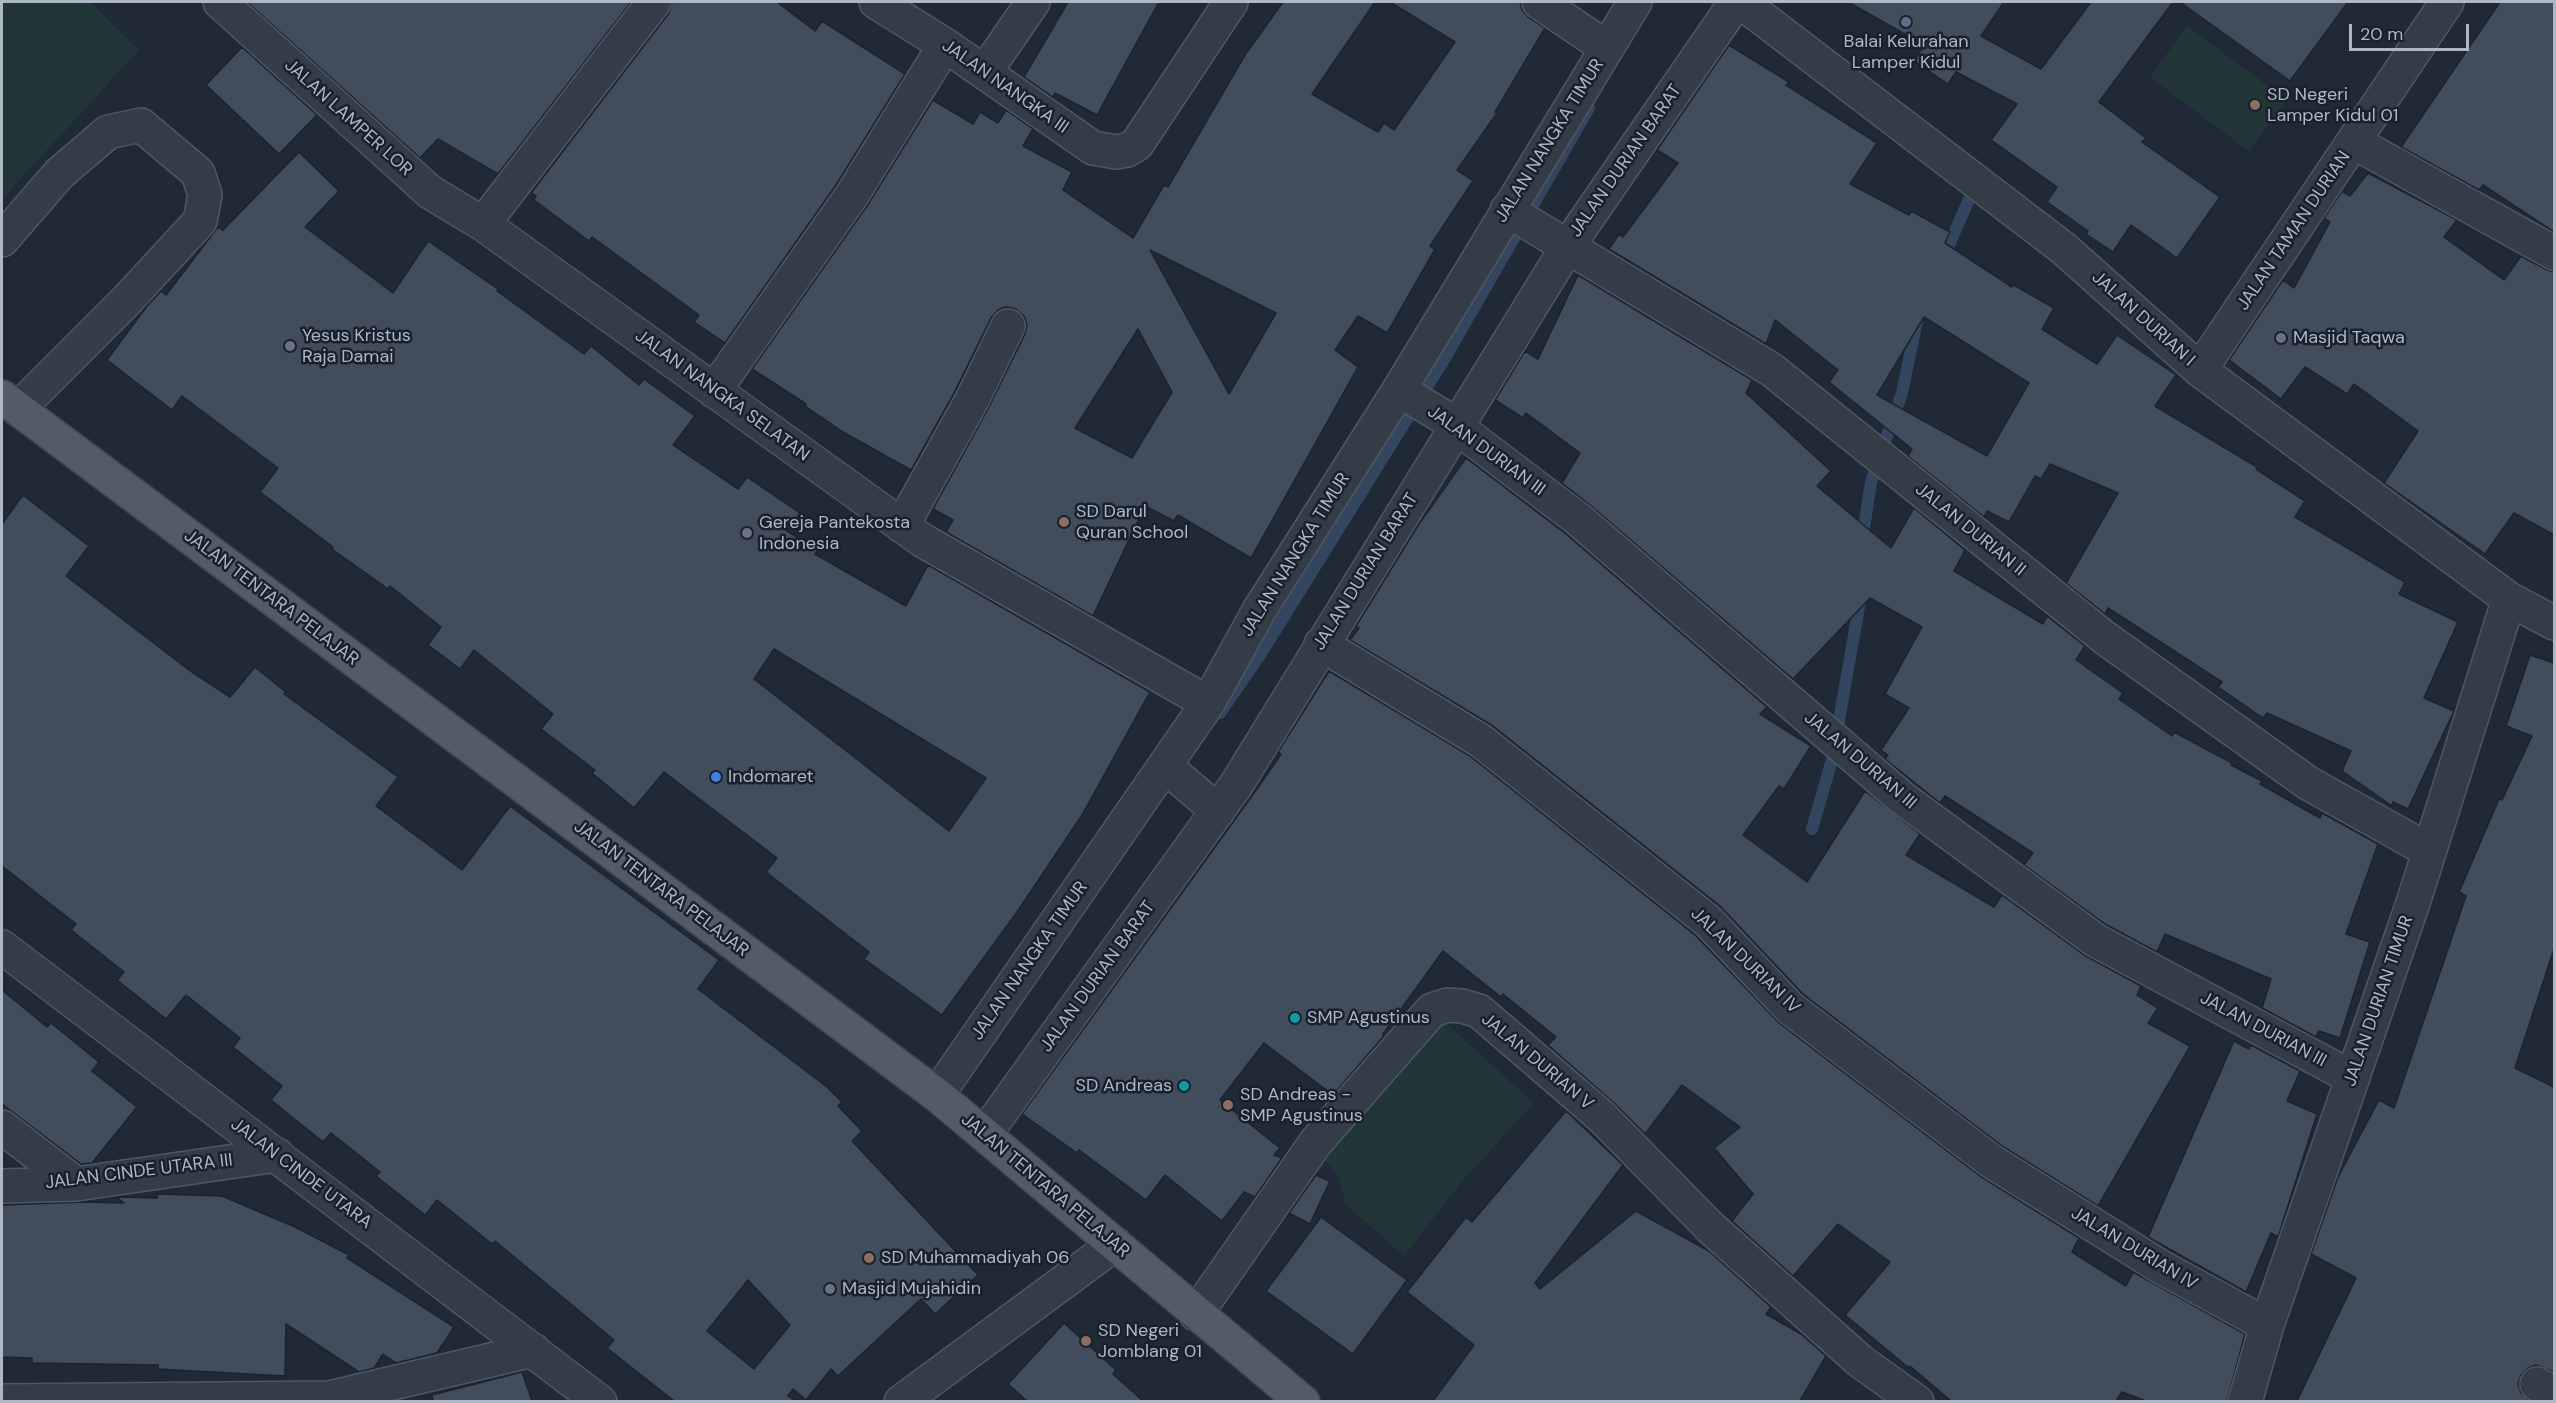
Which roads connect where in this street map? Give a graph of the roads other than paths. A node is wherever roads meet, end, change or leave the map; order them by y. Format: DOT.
graph roads {
  1 [pos="220,2"];
  2 [pos="654,2"];
  3 [pos="876,2"];
  4 [pos="1033,2"];
  5 [pos="1231,2"];
  6 [pos="1539,2"];
  7 [pos="1635,2"];
  8 [pos="1736,2"];
  9 [pos="1741,2"];
  10 [pos="2447,2"];
  11 [pos="945,45"];
  12 [pos="1607,48"];
  13 [pos="985,72"];
  14 [pos="2354,142"];
  15 [pos="1508,211"];
  16 [pos="483,224"];
  17 [pos="1555,239"];
  18 [pos="2,240"];
  19 [pos="2554,253"];
  20 [pos="1008,326"];
  21 [pos="2200,370"];
  22 [pos="714,391"];
  23 [pos="1401,391"];
  24 [pos="10,403"];
  25 [pos="1449,421"];
  26 [pos="902,526"];
  27 [pos="2510,599"];
  28 [pos="2554,623"];
  29 [pos="1321,644"];
  30 [pos="1208,703"];
  31 [pos="1169,770"];
  32 [pos="1214,807"];
  33 [pos="2428,850"];
  34 [pos="2,947"];
  35 [pos="2353,1078"];
  36 [pos="936,1095"];
  37 [pos="2,1127"];
  38 [pos="985,1134"];
  39 [pos="277,1155"];
  40 [pos="76,1184"];
  41 [pos="2,1186"];
  42 [pos="1115,1244"];
  43 [pos="1196,1314"];
  44 [pos="2267,1325"];
  45 [pos="533,1350"];
  46 [pos="2,1401"];
  47 [pos="600,1401"];
  48 [pos="901,1401"];
  49 [pos="1302,1401"];
  50 [pos="1917,1401"];
  51 [pos="2245,1401"];
  1 -- 16 [label="street, JALAN LAMPER LOR"];
  2 -- 16 [label="street"];
  3 -- 11 [label="street, JALAN NANGKA III"];
  4 -- 13 [label="street"];
  5 -- 13 [label="street, JALAN NANGKA III"];
  6 -- 12 [label="street"];
  7 -- 12 [label="street, JALAN NANGKA TIMUR"];
  8 -- 17 [label="street, JALAN DURIAN BARAT"];
  9 -- 21 [label="street, JALAN DURIAN I"];
  10 -- 14 [label="street, JALAN TAMAN DURIAN"];
  11 -- 13 [label="street, JALAN NANGKA III"];
  11 -- 22 [label="street"];
  12 -- 15 [label="street, JALAN NANGKA TIMUR"];
  14 -- 19 [label="street"];
  14 -- 21 [label="street, JALAN TAMAN DURIAN"];
  15 -- 17 [label="street, JALAN DURIAN II"];
  15 -- 23 [label="street, JALAN NANGKA TIMUR"];
  16 -- 22 [label="street, JALAN NANGKA SELATAN"];
  17 -- 25 [label="street, JALAN DURIAN BARAT"];
  17 -- 33 [label="street, JALAN DURIAN II"];
  18 -- 24 [label="street"];
  20 -- 26 [label="street"];
  21 -- 27 [label="street, JALAN DURIAN I"];
  22 -- 26 [label="street, JALAN NANGKA SELATAN"];
  23 -- 25 [label="street, JALAN DURIAN III"];
  23 -- 30 [label="street, JALAN NANGKA TIMUR"];
  24 -- 36 [label="main road, JALAN TENTARA PELAJAR"];
  25 -- 29 [label="street, JALAN DURIAN BARAT"];
  25 -- 35 [label="street, JALAN DURIAN III"];
  26 -- 30 [label="street, JALAN NANGKA SELATAN"];
  27 -- 28 [label="street, JALAN DURIAN I"];
  27 -- 33 [label="street, JALAN DURIAN TIMUR"];
  29 -- 32 [label="street, JALAN DURIAN BARAT"];
  29 -- 44 [label="street, JALAN DURIAN IV"];
  30 -- 31 [label="street, JALAN NANGKA TIMUR"];
  31 -- 32 [label="street"];
  31 -- 36 [label="street, JALAN NANGKA TIMUR"];
  32 -- 38 [label="street, JALAN DURIAN BARAT"];
  33 -- 35 [label="street, JALAN DURIAN TIMUR"];
  34 -- 39 [label="street, JALAN CINDE UTARA"];
  35 -- 44 [label="street, JALAN DURIAN TIMUR"];
  36 -- 38 [label="main road, JALAN TENTARA PELAJAR"];
  37 -- 40 [label="street"];
  38 -- 42 [label="main road, JALAN TENTARA PELAJAR"];
  39 -- 40 [label="street, JALAN CINDE UTARA III"];
  39 -- 45 [label="street, JALAN CINDE UTARA"];
  40 -- 41 [label="street, JALAN CINDE UTARA III"];
  42 -- 43 [label="main road, JALAN TENTARA PELAJAR"];
  42 -- 48 [label="street"];
  43 -- 49 [label="main road, JALAN TENTARA PELAJAR"];
  43 -- 50 [label="street, JALAN DURIAN V"];
  44 -- 51 [label="street, JALAN DURIAN TIMUR"];
  45 -- 46 [label="street"];
  45 -- 47 [label="street, JALAN CINDE UTARA"];
}
